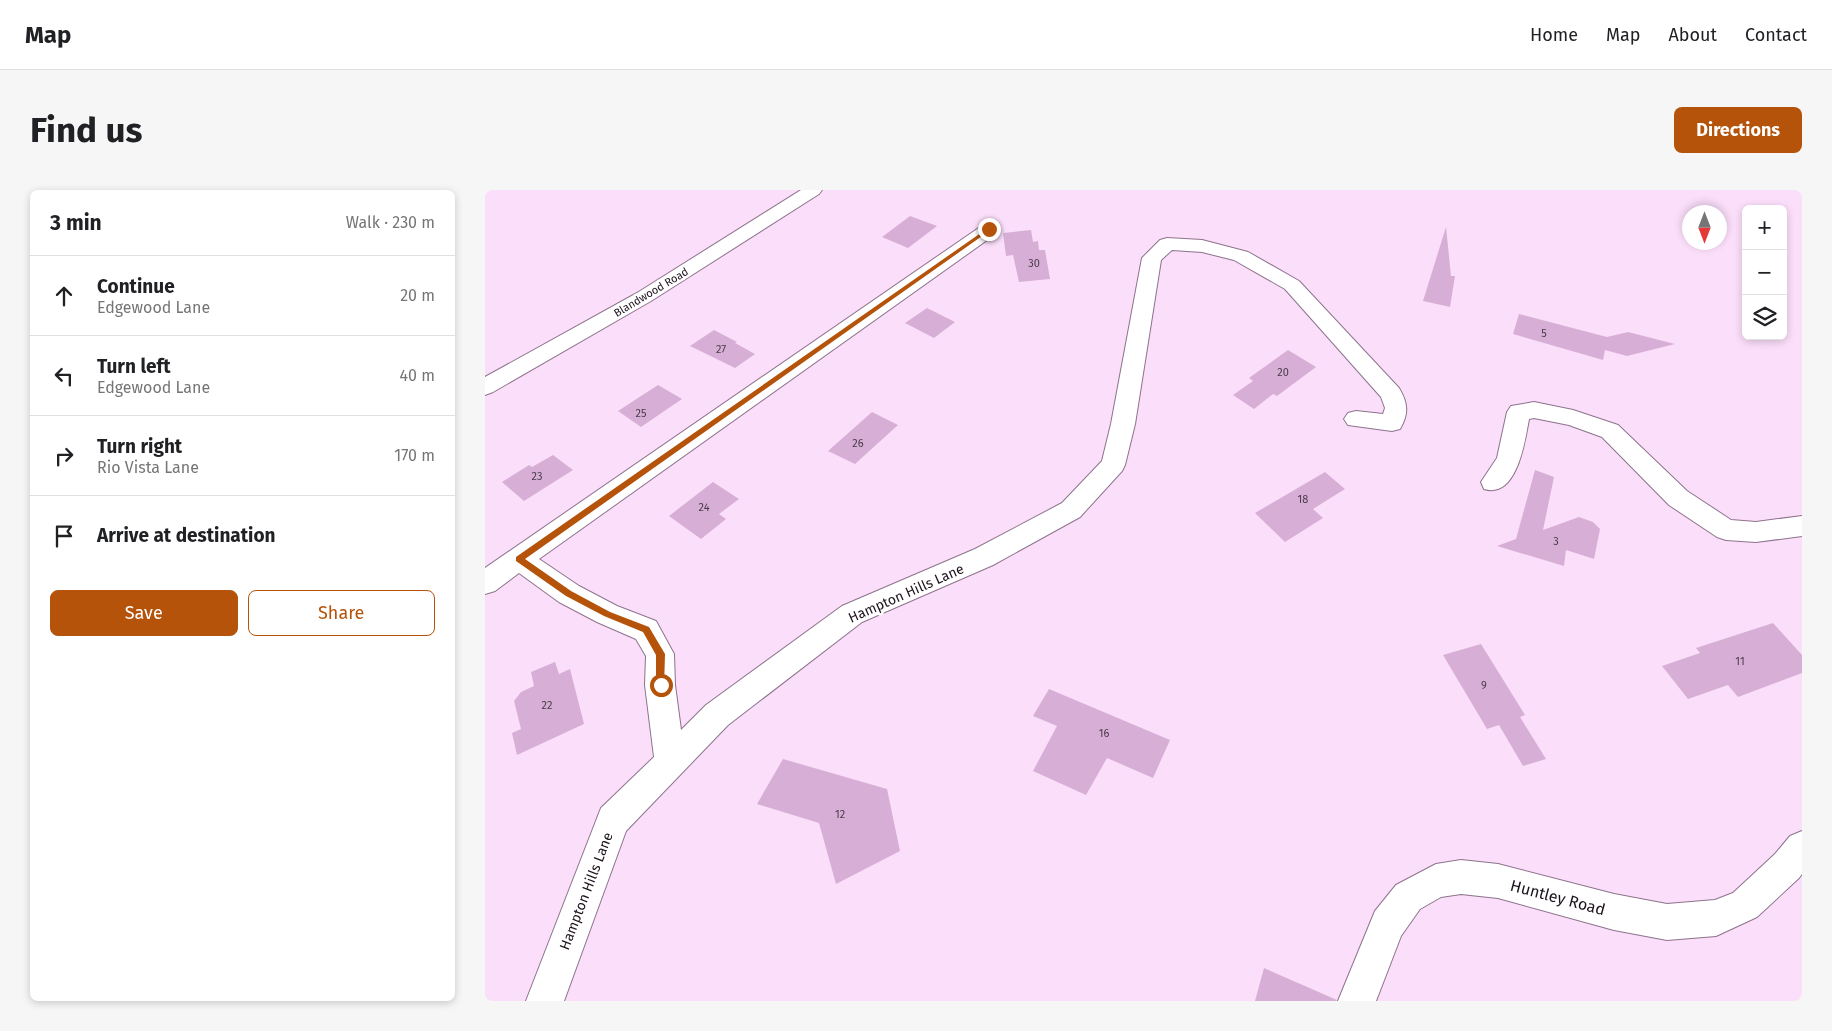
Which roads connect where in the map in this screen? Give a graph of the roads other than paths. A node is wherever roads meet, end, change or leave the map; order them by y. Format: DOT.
graph roads {
  1 [pos="813,190"];
  2 [pos="989,229"];
  3 [pos="485,388"];
  4 [pos="1357,419"];
  5 [pos="1493,482"];
  6 [pos="1802,526"];
  7 [pos="519,559"];
  8 [pos="485,583"];
  9 [pos="670,762"];
  10 [pos="1802,848"];
  11 [pos="545,1001"];
  12 [pos="1357,1001"];
  1 -- 3 [label="street, Blandwood Road"];
  2 -- 7 [label="street"];
  4 -- 9 [label="street, Hampton Hills Lane"];
  5 -- 6 [label="street"];
  7 -- 8 [label="street"];
  7 -- 9 [label="street"];
  9 -- 11 [label="street, Hampton Hills Lane"];
  10 -- 12 [label="street, Huntley Road"];
}
